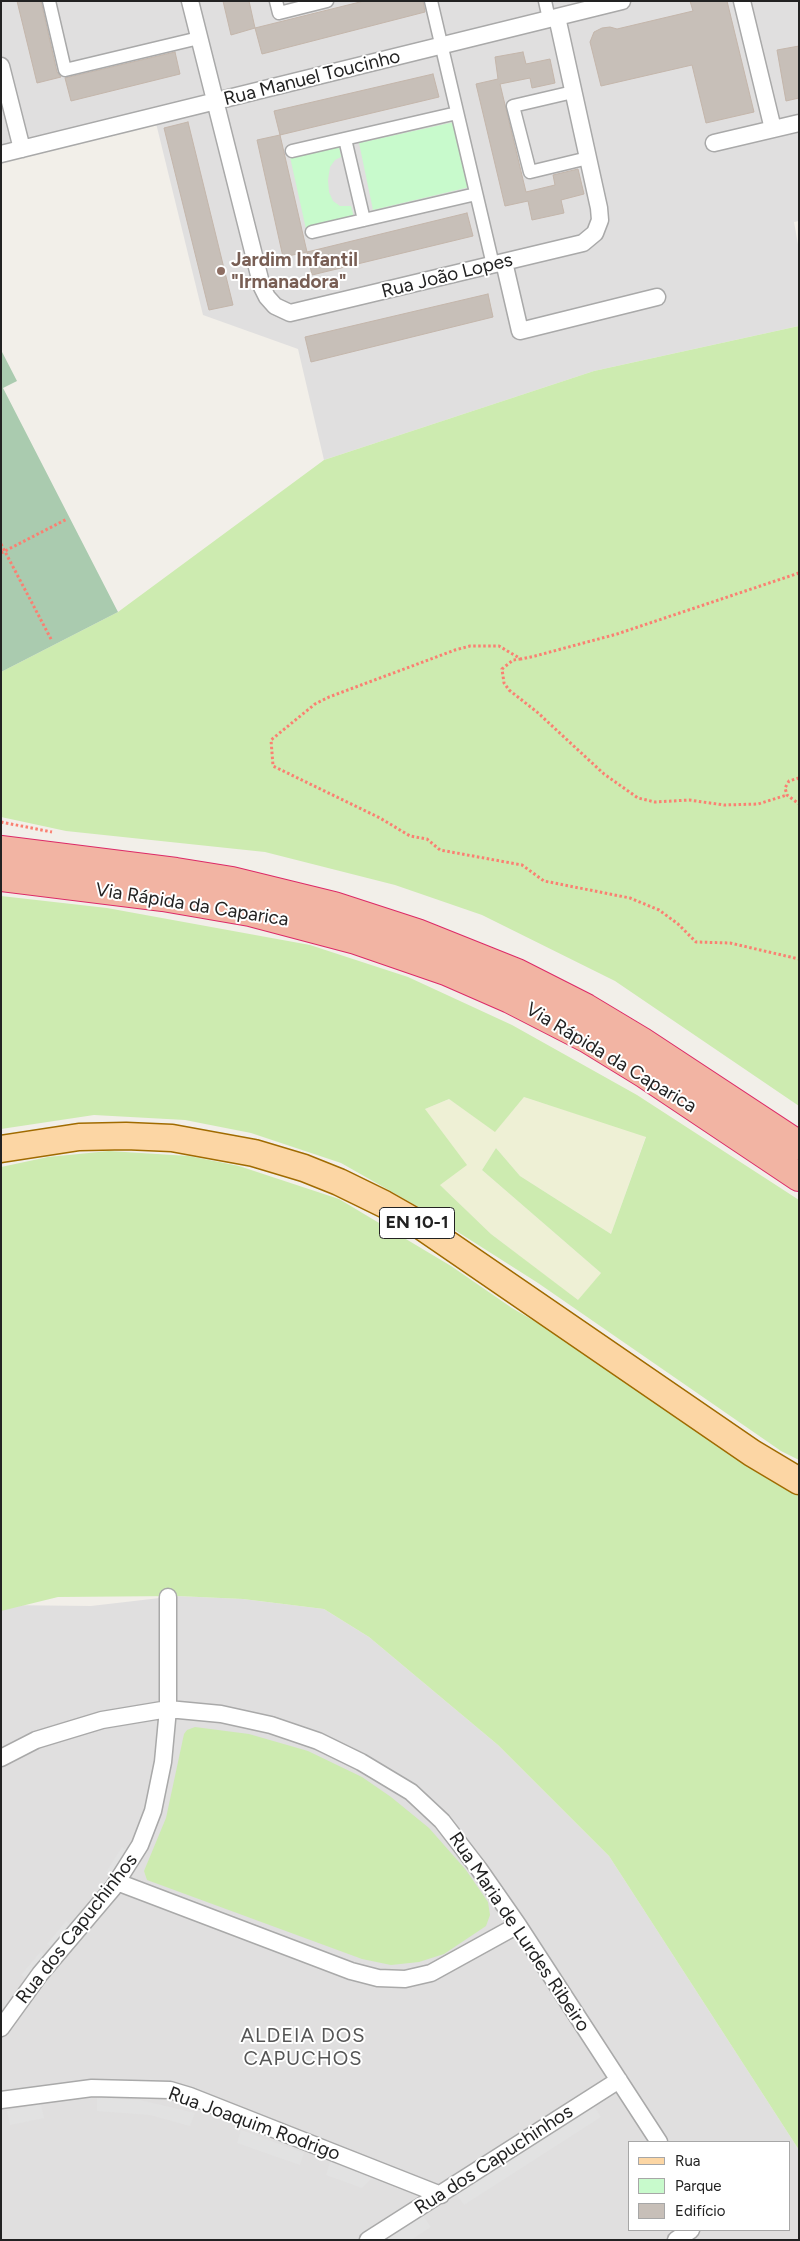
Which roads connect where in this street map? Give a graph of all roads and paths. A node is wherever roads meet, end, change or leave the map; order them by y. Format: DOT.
graph roads {
  1 [pos="49,1"];
  2 [pos="190,1"];
  3 [pos="276,1"];
  4 [pos="327,1"];
  5 [pos="431,1"];
  6 [pos="545,1"];
  7 [pos="622,1"];
  8 [pos="742,1"];
  9 [pos="553,18"];
  10 [pos="198,38"];
  11 [pos="442,46"];
  12 [pos="1,66"];
  13 [pos="573,92"];
  14 [pos="214,102"];
  15 [pos="457,113"];
  16 [pos="799,124"];
  17 [pos="773,130"];
  18 [pos="345,139"];
  19 [pos="714,143"];
  20 [pos="22,149"];
  21 [pos="292,151"];
  22 [pos="1,154"];
  23 [pos="588,158"];
  24 [pos="476,194"];
  25 [pos="364,220"];
  26 [pos="312,232"];
  27 [pos="498,264"];
  28 [pos="657,297"];
  29 [pos="68,519"];
  30 [pos="1,544"];
  31 [pos="3,552"];
  32 [pos="799,574"];
  33 [pos="52,641"];
  34 [pos="521,659"];
  35 [pos="799,778"];
  36 [pos="787,795"];
  37 [pos="799,804"];
  38 [pos="1,850"];
  39 [pos="1,877"];
  40 [pos="799,959"];
  41 [pos="799,1145"];
  42 [pos="1,1149"];
  43 [pos="799,1177"];
  44 [pos="787,1473"];
  45 [pos="799,1482"];
  46 [pos="168,1597"];
  47 [pos="168,1709"];
  48 [pos="1,1758"];
  49 [pos="117,1882"];
  50 [pos="518,1925"];
  51 [pos="1,2028"];
  52 [pos="619,2080"];
  53 [pos="1,2100"];
  54 [pos="658,2141"];
  55 [pos="441,2195"];
  56 [pos="690,2231"];
  57 [pos="368,2240"];
  58 [pos="676,2240"];
  1 -- 10 [label="street"];
  2 -- 10 [label="street, Rua João Lopes"];
  3 -- 4 [label="street"];
  5 -- 11 [label="street"];
  6 -- 9 [label="street"];
  7 -- 9 [label="street, Rua Manuel Toucinho"];
  8 -- 17 [label="street"];
  9 -- 11 [label="street, Rua Manuel Toucinho"];
  9 -- 13 [label="street, Rua João Lopes"];
  10 -- 14 [label="street, Rua João Lopes"];
  11 -- 14 [label="street, Rua Manuel Toucinho"];
  11 -- 15 [label="street"];
  12 -- 20 [label="street"];
  13 -- 23 [label="street, Rua João Lopes"];
  13 -- 23 [label="street"];
  14 -- 20 [label="street, Rua Manuel Toucinho"];
  14 -- 27 [label="street, Rua João Lopes"];
  15 -- 18 [label="street"];
  15 -- 24 [label="street"];
  16 -- 17 [label="street"];
  17 -- 19 [label="street"];
  18 -- 21 [label="street"];
  18 -- 25 [label="street"];
  20 -- 22 [label="street, Rua Manuel Toucinho"];
  23 -- 27 [label="street, Rua João Lopes"];
  24 -- 25 [label="street"];
  24 -- 27 [label="street"];
  25 -- 26 [label="street"];
  27 -- 28 [label="street"];
  29 -- 31 [label="path"];
  30 -- 31 [label="path"];
  31 -- 33 [label="path"];
  32 -- 34 [label="path"];
  34 -- 36 [label="path"];
  34 -- 40 [label="path"];
  35 -- 36 [label="path"];
  36 -- 37 [label="path"];
  38 -- 41 [label="highway, Via Rápida da Caparica"];
  39 -- 43 [label="highway, Via Rápida da Caparica"];
  42 -- 44 [label="main road, EN 10-1"];
  44 -- 45 [label="main road, EN 10-1"];
  46 -- 47 [label="street, Rua dos Capuchinhos"];
  47 -- 48 [label="street, Rua Maria de Lurdes Ribeiro"];
  47 -- 49 [label="street, Rua dos Capuchinhos"];
  47 -- 50 [label="street, Rua Maria de Lurdes Ribeiro"];
  49 -- 50 [label="street"];
  49 -- 51 [label="street, Rua dos Capuchinhos"];
  50 -- 52 [label="street, Rua Maria de Lurdes Ribeiro"];
  52 -- 54 [label="street, Rua Maria de Lurdes Ribeiro"];
  52 -- 55 [label="street, Rua dos Capuchinhos"];
  53 -- 55 [label="street, Rua Joaquim Rodrigo"];
  55 -- 57 [label="street, Rua dos Capuchinhos"];
  56 -- 58 [label="street"];
}
